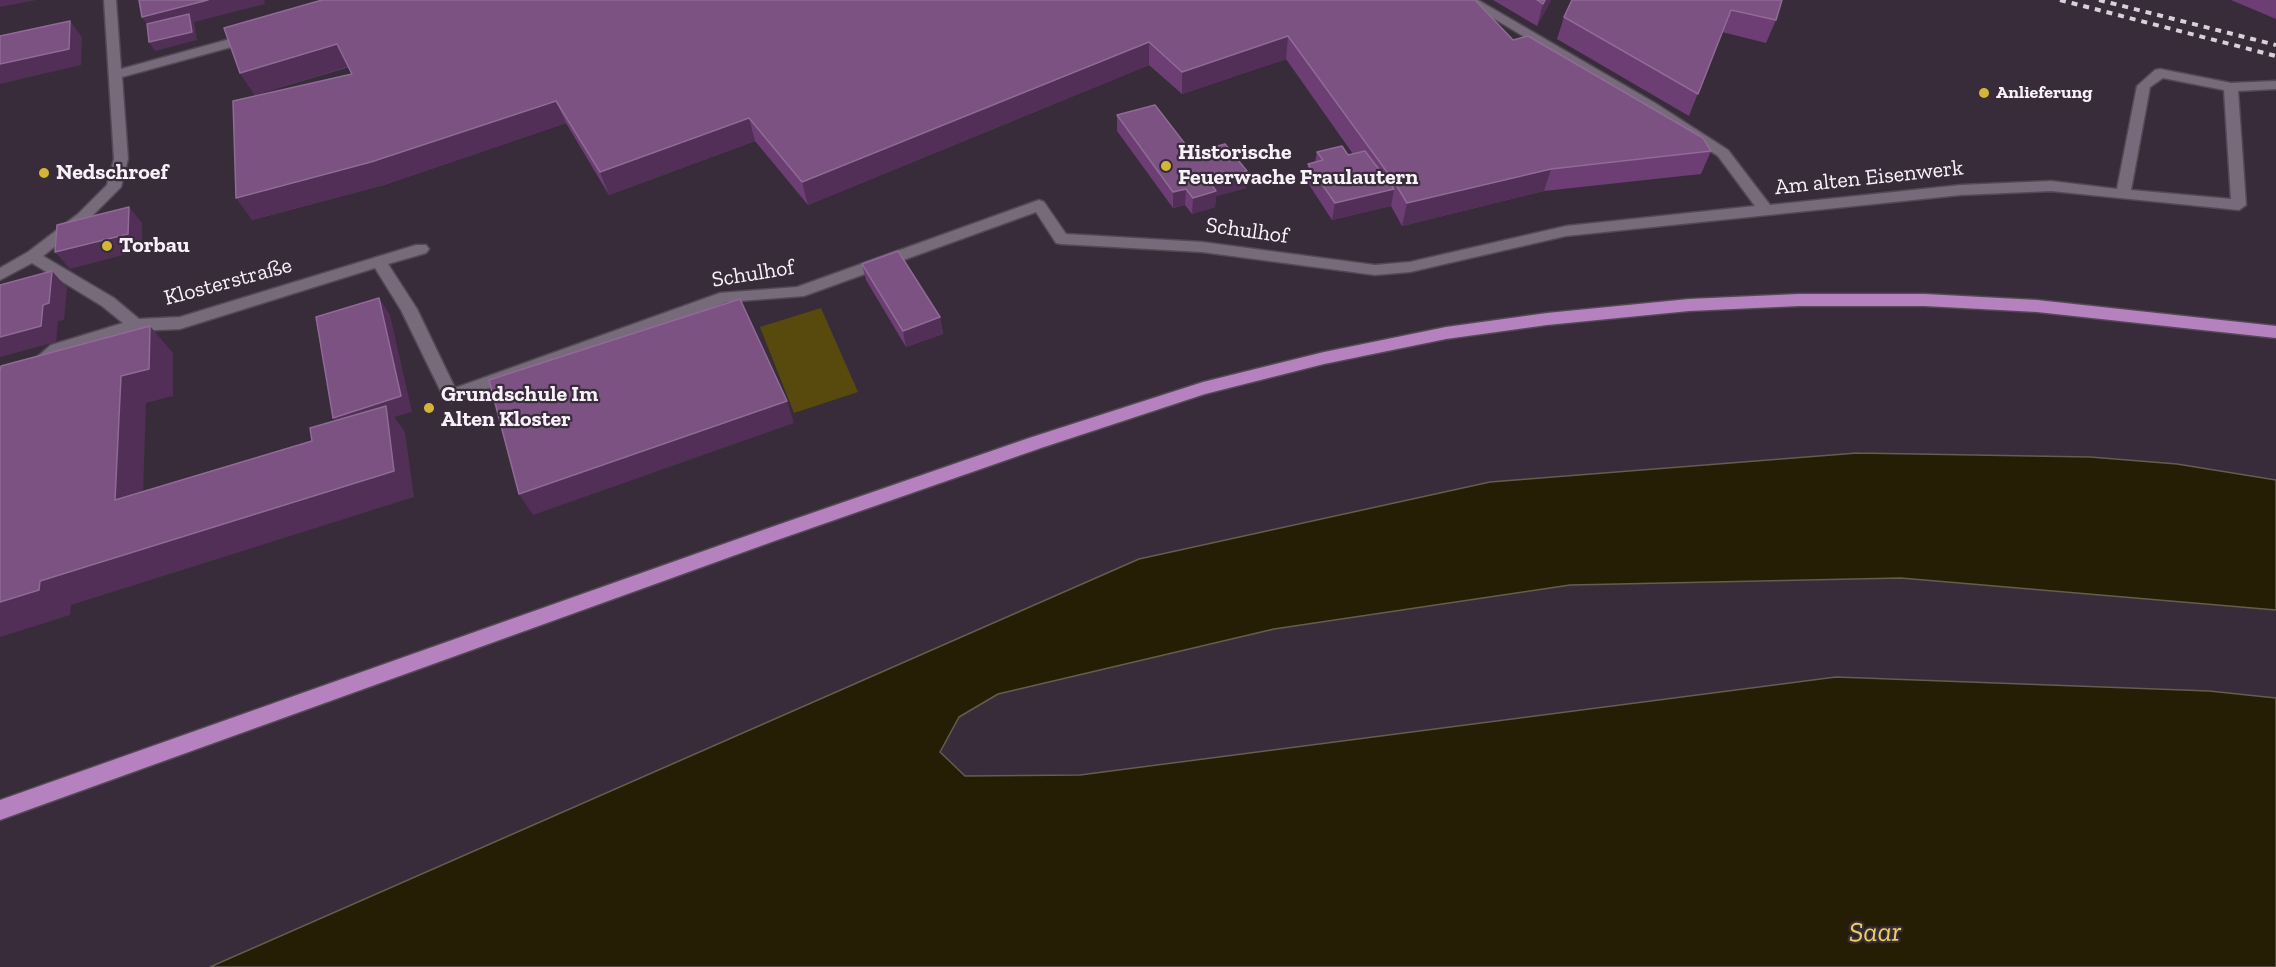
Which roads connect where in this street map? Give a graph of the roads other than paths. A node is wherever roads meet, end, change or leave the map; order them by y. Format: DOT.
graph roads {
  1 [pos="110,0"];
  2 [pos="1469,0"];
  3 [pos="267,33"];
  4 [pos="115,75"];
  5 [pos="2276,85"];
  6 [pos="2230,87"];
  7 [pos="2123,194"];
  8 [pos="1766,210"];
  9 [pos="422,249"];
  10 [pos="33,256"];
  11 [pos="379,262"];
  12 [pos="1376,270"];
  13 [pos="0,275"];
  14 [pos="136,325"];
  15 [pos="2276,332"];
  16 [pos="24,377"];
  17 [pos="0,810"];
  1 -- 4 [label="street"];
  2 -- 8 [label="street"];
  3 -- 4 [label="street"];
  4 -- 10 [label="street"];
  5 -- 6 [label="street"];
  6 -- 7 [label="street"];
  6 -- 7 [label="street, Am alten Eisenwerk"];
  7 -- 8 [label="street, Am alten Eisenwerk"];
  8 -- 12 [label="street, Am alten Eisenwerk"];
  9 -- 11 [label="street, Klosterstraße"];
  10 -- 13 [label="street"];
  10 -- 14 [label="street"];
  11 -- 12 [label="street, Schulhof"];
  11 -- 14 [label="street, Klosterstraße"];
  14 -- 16 [label="street, Klosterstraße"];
  15 -- 17 [label="main road"];
}
